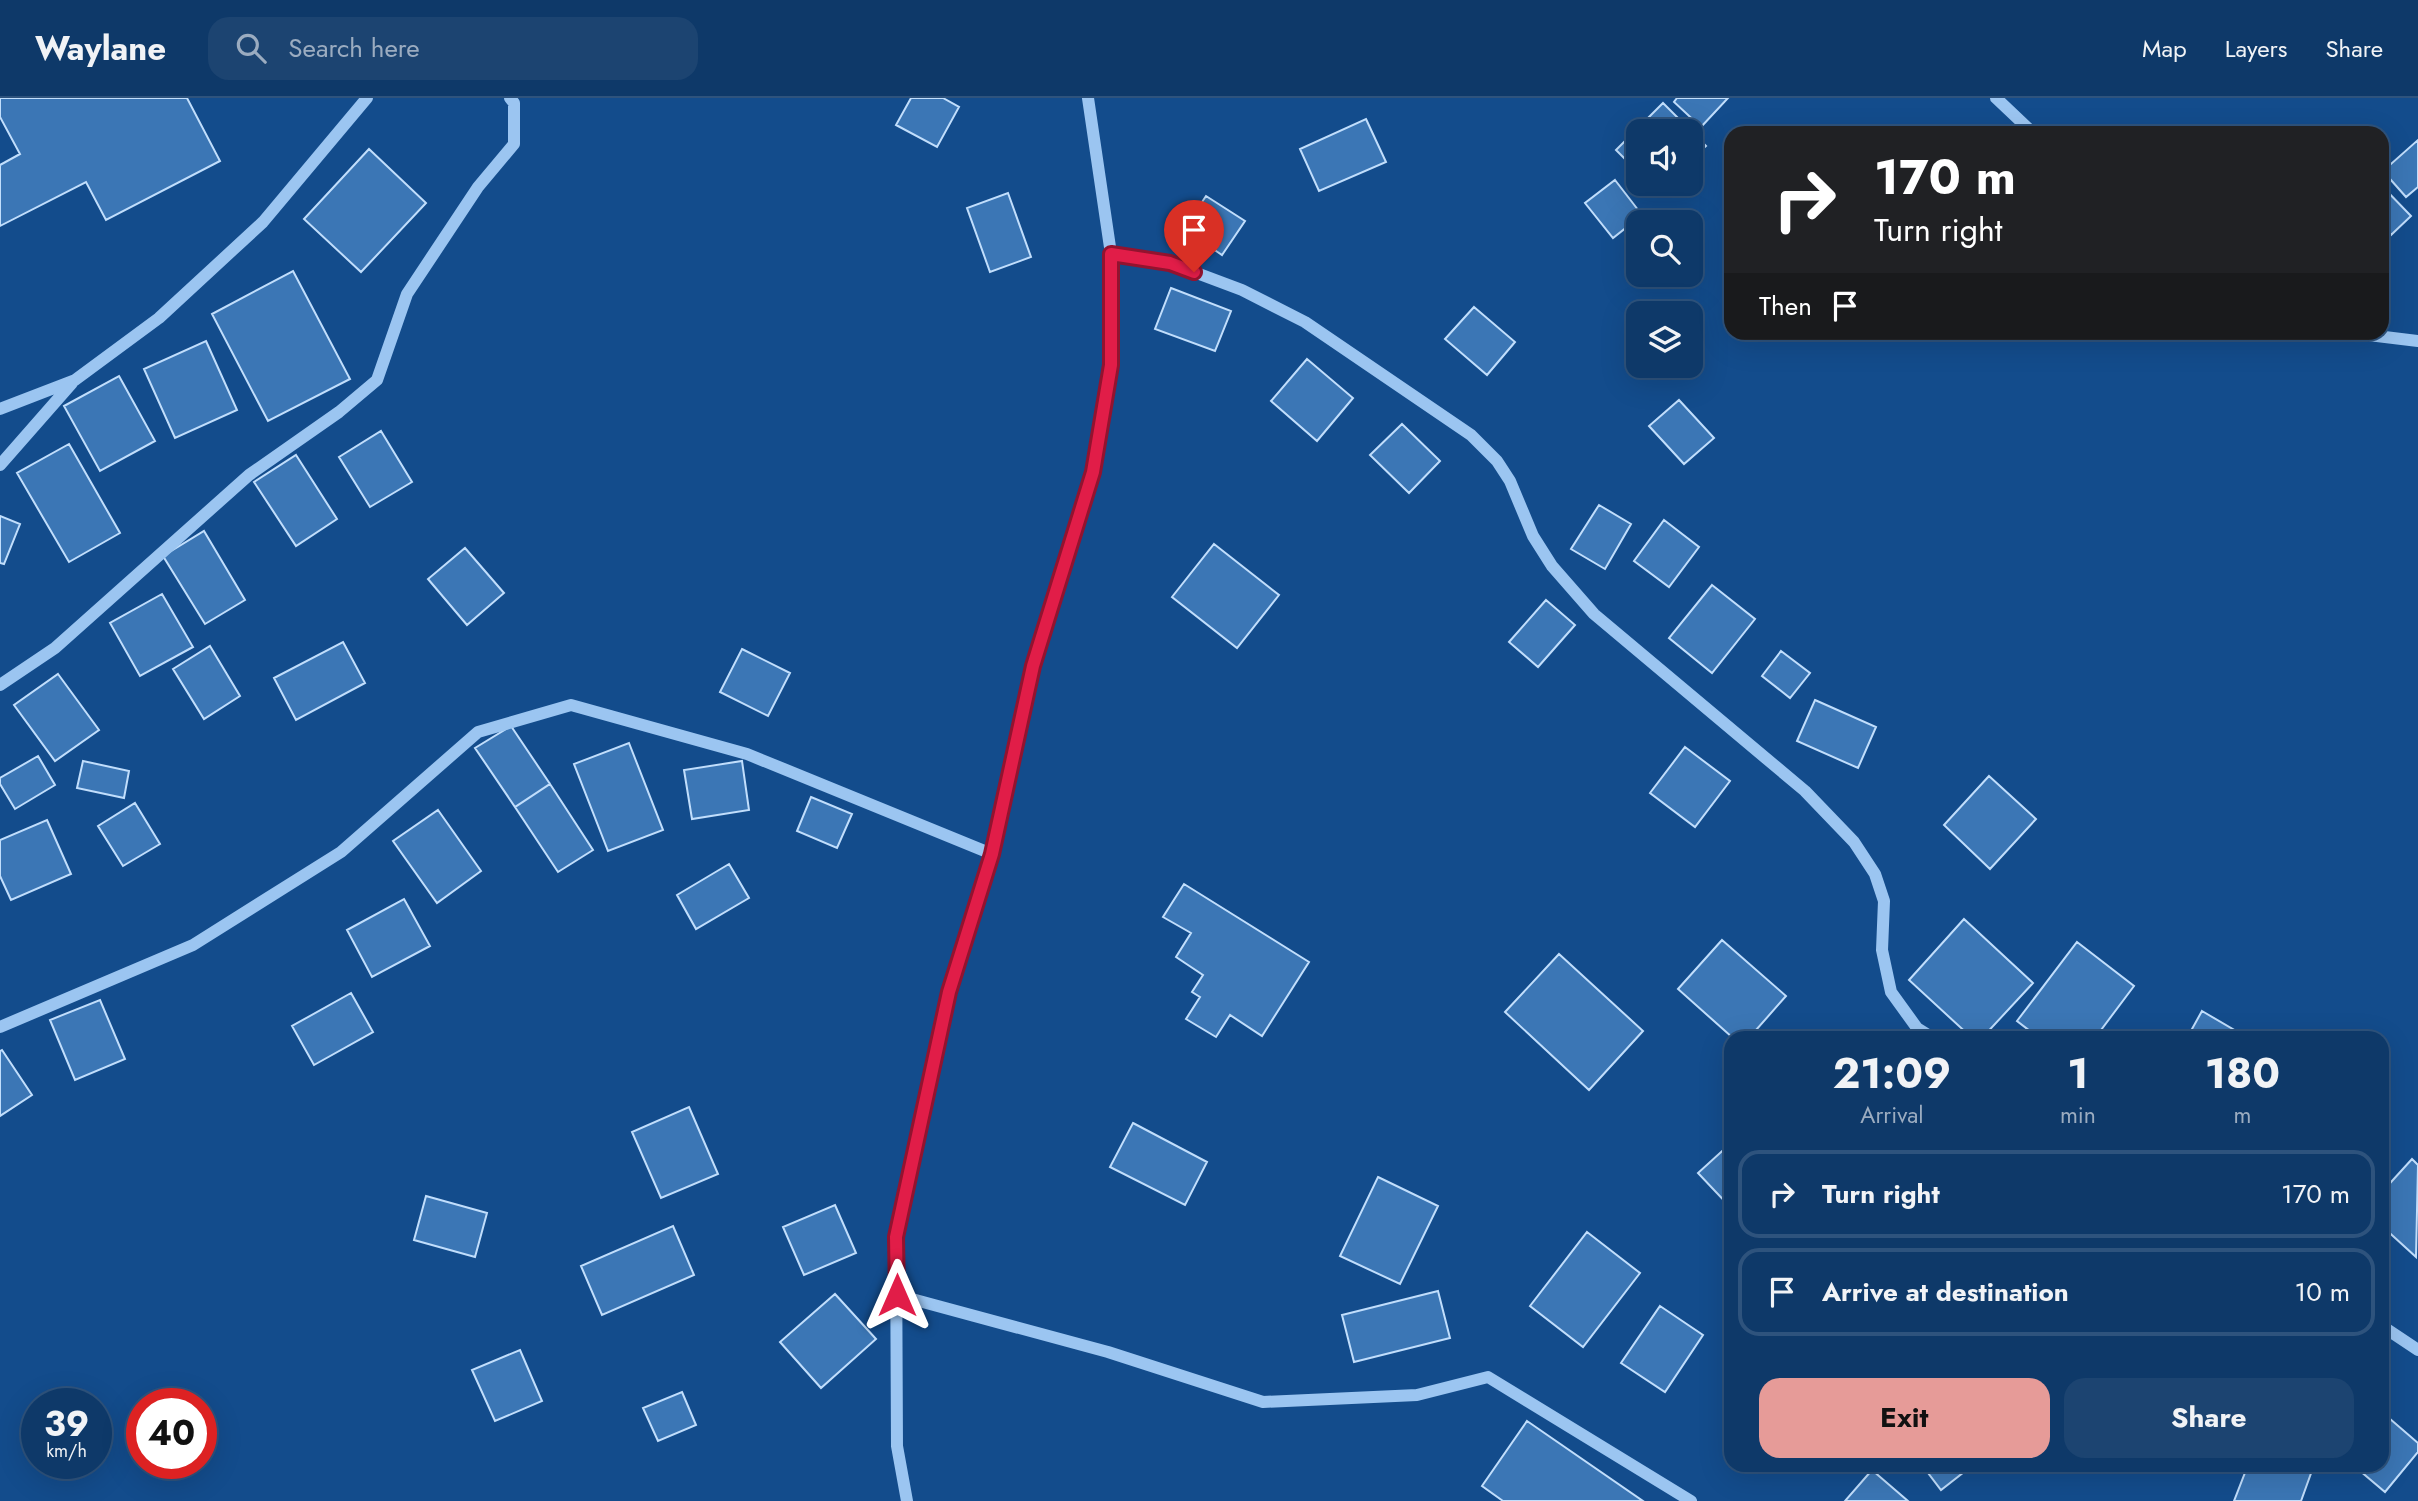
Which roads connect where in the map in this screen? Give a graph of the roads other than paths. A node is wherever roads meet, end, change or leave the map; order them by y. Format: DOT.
graph roads {
  1 [pos="367,98"];
  2 [pos="510,98"];
  3 [pos="1088,98"];
  4 [pos="1996,98"];
  5 [pos="2026,126"];
  6 [pos="1111,254"];
  7 [pos="2389,337"];
  8 [pos="2418,341"];
  9 [pos="75,380"];
  10 [pos="0,409"];
  11 [pos="0,465"];
  12 [pos="0,685"];
  13 [pos="992,854"];
  14 [pos="0,1027"];
  15 [pos="1922,1031"];
  16 [pos="897,1295"];
  17 [pos="2389,1331"];
  18 [pos="2418,1350"];
  19 [pos="906,1501"];
  20 [pos="1691,1501"];
  1 -- 9 [label="street"];
  2 -- 12 [label="street"];
  3 -- 6 [label="street"];
  4 -- 5 [label="street"];
  6 -- 13 [label="street"];
  6 -- 15 [label="street"];
  7 -- 8 [label="street"];
  9 -- 10 [label="street"];
  9 -- 11 [label="street"];
  13 -- 14 [label="street"];
  13 -- 16 [label="street"];
  16 -- 19 [label="street"];
  16 -- 20 [label="street"];
  17 -- 18 [label="street"];
}
